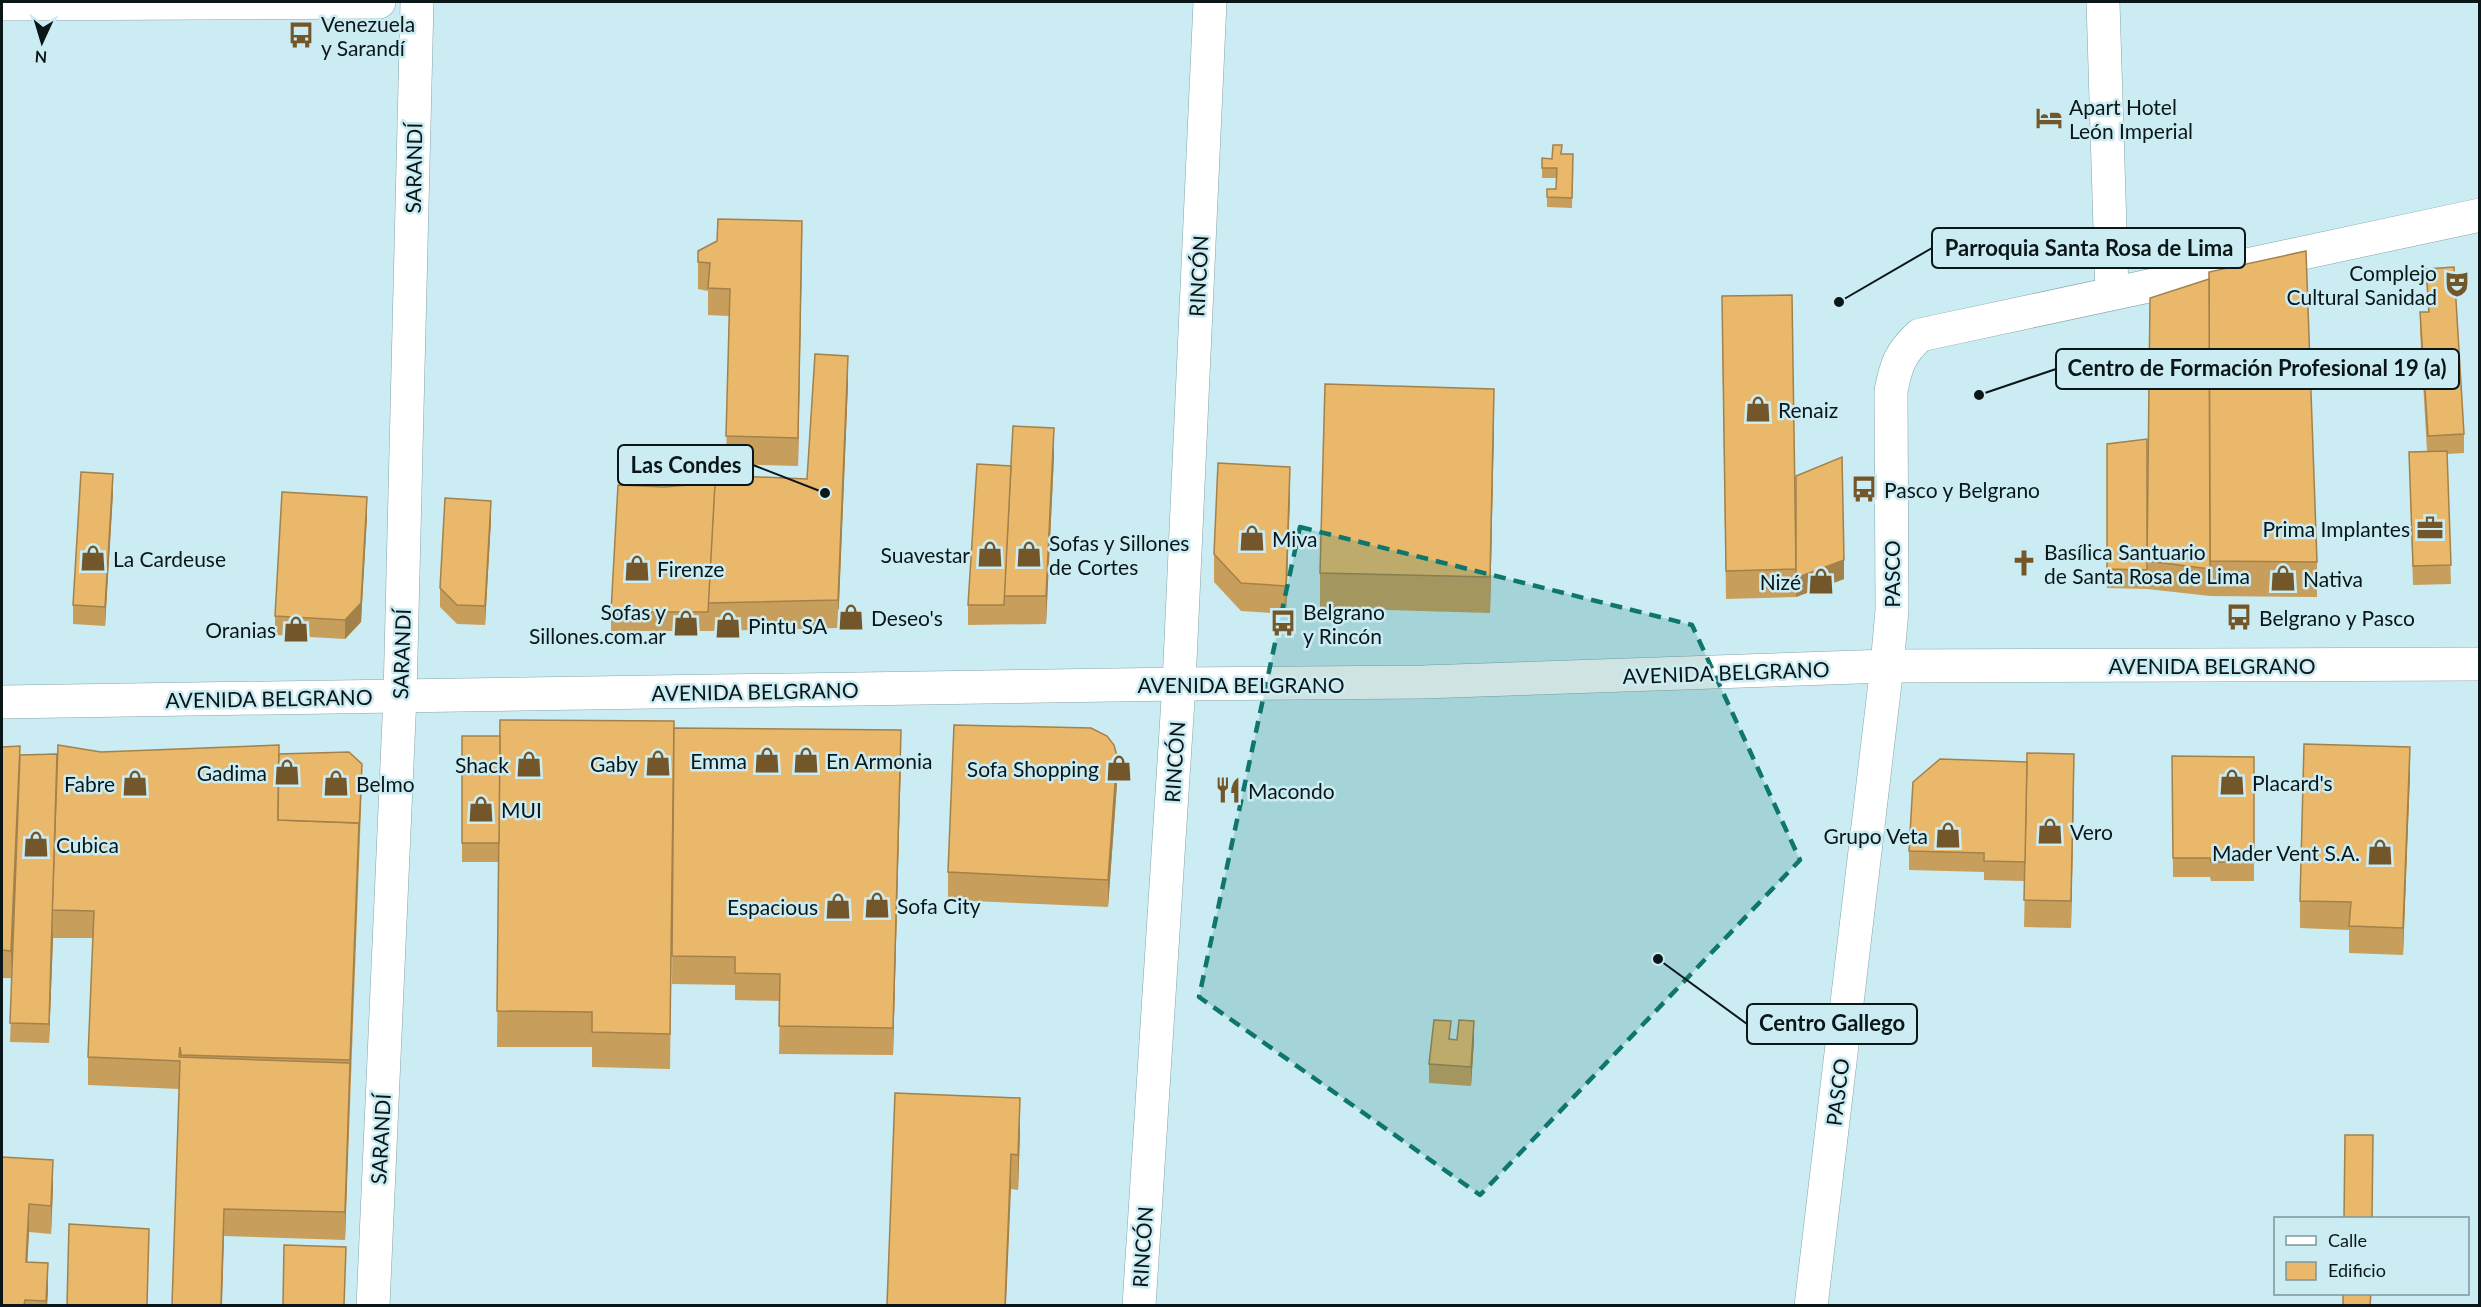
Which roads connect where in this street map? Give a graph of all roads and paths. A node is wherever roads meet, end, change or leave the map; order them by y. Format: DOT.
graph roads {
  1 [pos="379,2"];
  2 [pos="417,2"];
  3 [pos="1210,2"];
  4 [pos="2103,2"];
  5 [pos="2,4"];
  6 [pos="2480,215"];
  7 [pos="2112,293"];
  8 [pos="2480,664"];
  9 [pos="1887,666"];
  10 [pos="1179,684"];
  11 [pos="400,696"];
  12 [pos="2,702"];
  13 [pos="373,1305"];
  14 [pos="1138,1305"];
  15 [pos="1811,1305"];
  1 -- 5 [label="street"];
  2 -- 11 [label="street, SARANDÍ"];
  3 -- 10 [label="street, RINCÓN"];
  4 -- 7 [label="street"];
  6 -- 7 [label="street, PASCO"];
  7 -- 9 [label="street, PASCO"];
  8 -- 9 [label="street, AVENIDA BELGRANO"];
  9 -- 10 [label="street, AVENIDA BELGRANO"];
  9 -- 15 [label="street, PASCO"];
  10 -- 11 [label="street, AVENIDA BELGRANO"];
  10 -- 14 [label="street, RINCÓN"];
  11 -- 12 [label="street, AVENIDA BELGRANO"];
  11 -- 13 [label="street, SARANDÍ"];
}
